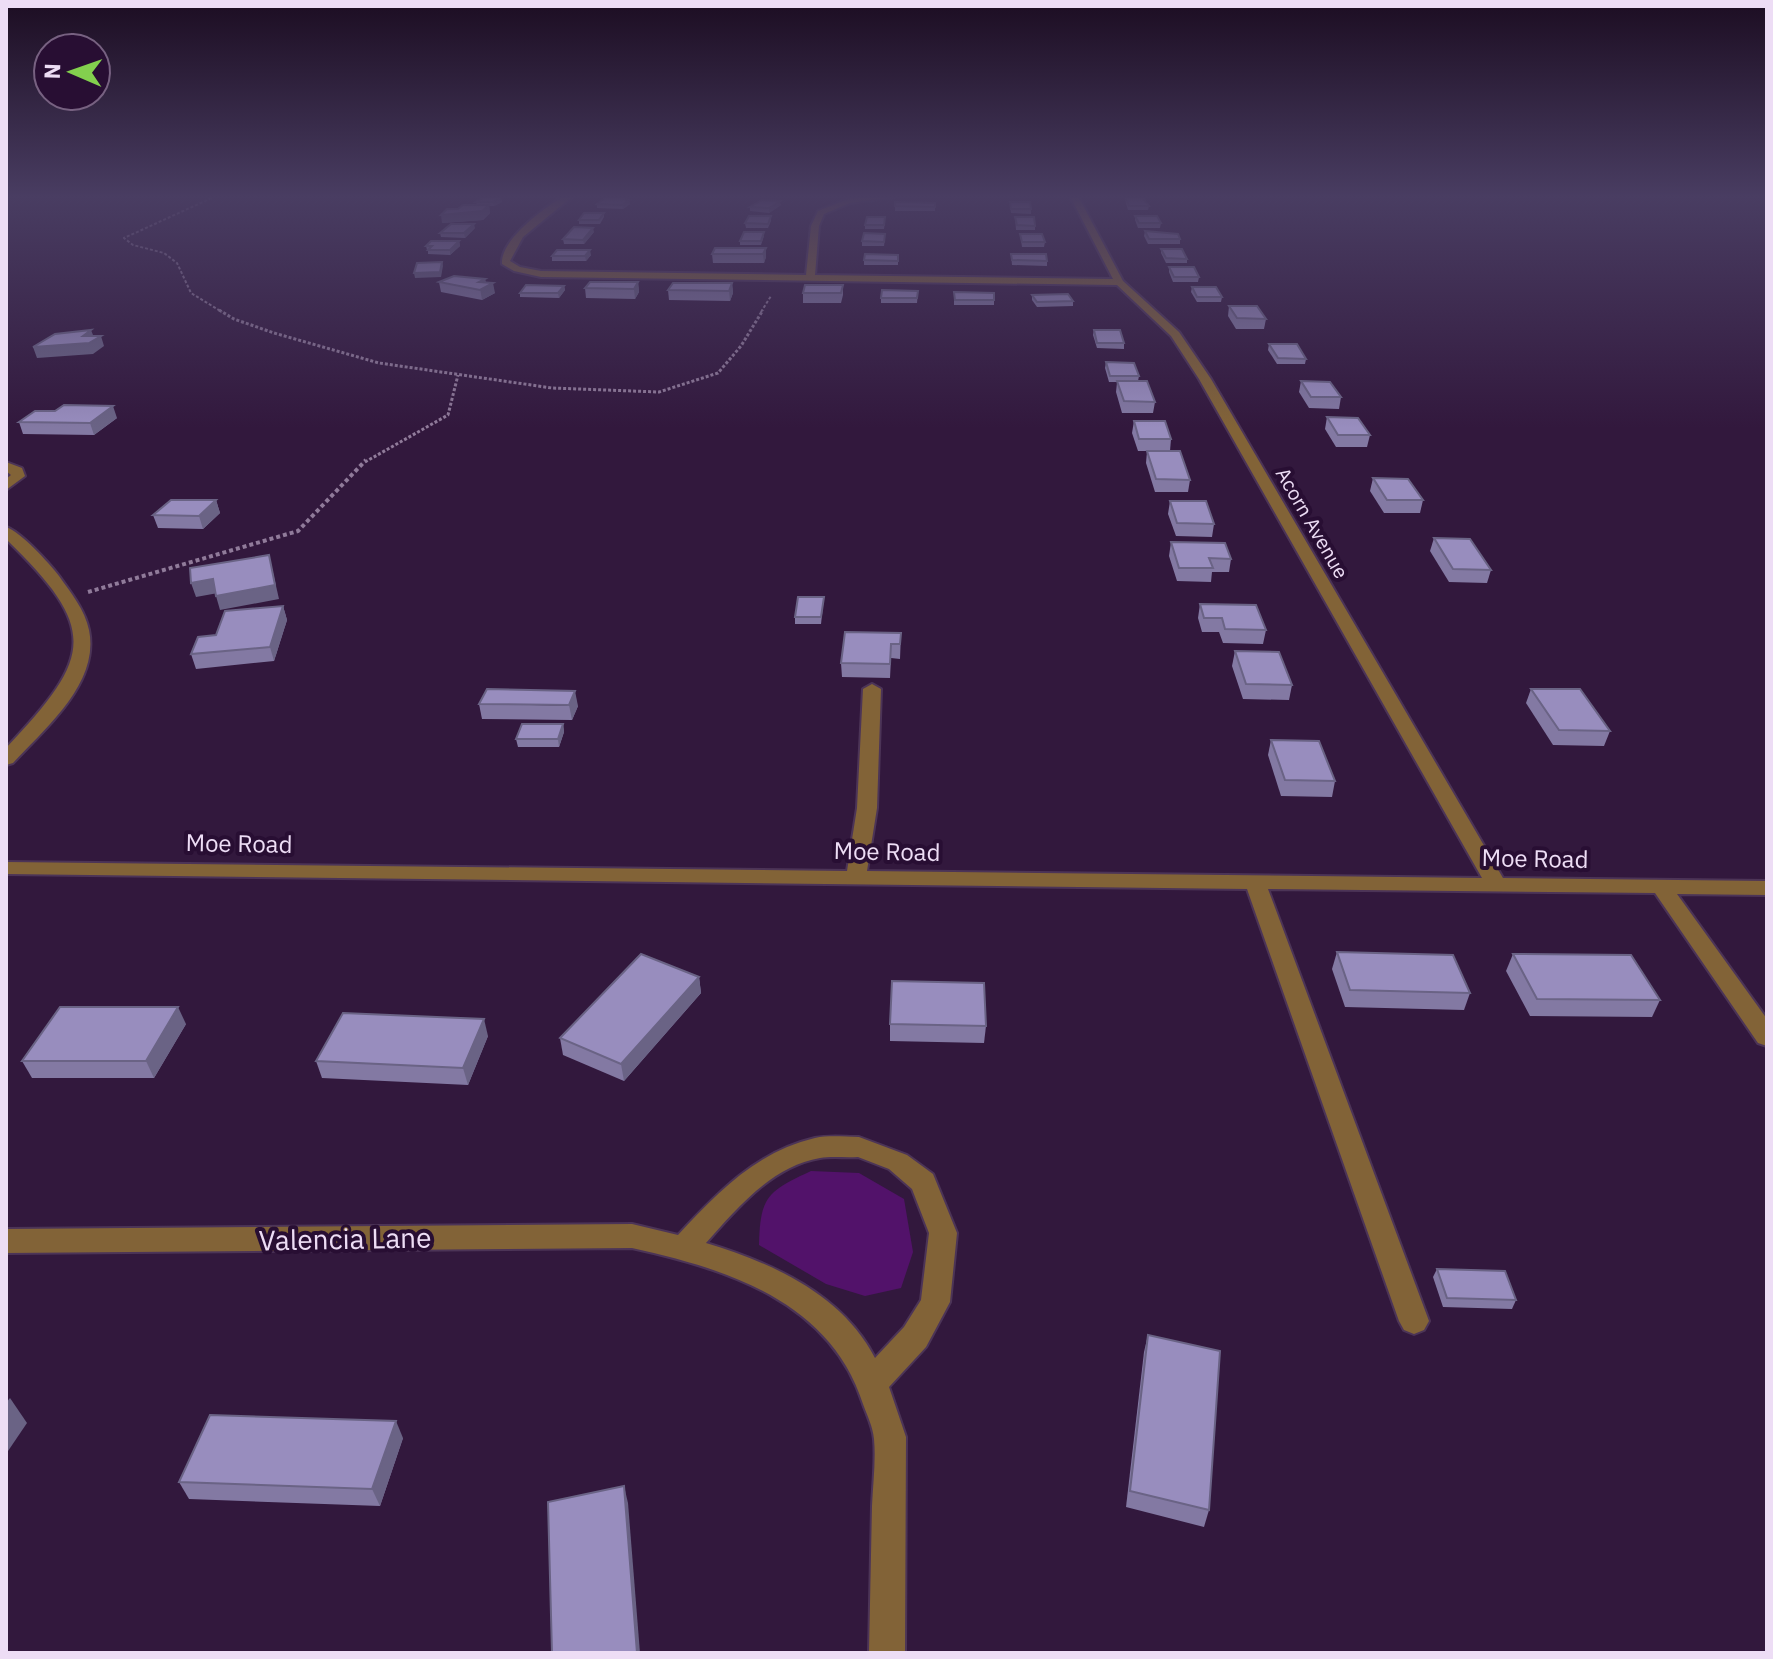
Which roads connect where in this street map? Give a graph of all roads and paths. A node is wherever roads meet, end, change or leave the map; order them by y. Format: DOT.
graph roads {
  1 [pos="182,273"];
  2 [pos="538,273"];
  3 [pos="810,273"];
  4 [pos="1115,273"];
  5 [pos="780,278"];
  6 [pos="810,278"];
  7 [pos="1119,282"];
  8 [pos="458,375"];
  9 [pos="6,466"];
  10 [pos="6,486"];
  11 [pos="6,531"];
  12 [pos="68,597"];
  13 [pos="872,689"];
  14 [pos="6,759"];
  15 [pos="6,868"];
  16 [pos="856,878"];
  17 [pos="1255,883"];
  18 [pos="1496,885"];
  19 [pos="1661,887"];
  20 [pos="1767,888"];
  21 [pos="1767,1037"];
  22 [pos="6,1241"];
  23 [pos="684,1247"];
  24 [pos="1414,1321"];
  25 [pos="872,1383"];
  26 [pos="887,1653"];
  1 -- 8 [label="path"];
  2 -- 5 [label="street"];
  3 -- 6 [label="street"];
  4 -- 7 [label="street, Acorn Avenue"];
  5 -- 6 [label="street"];
  5 -- 8 [label="path"];
  6 -- 7 [label="street"];
  7 -- 18 [label="street, Acorn Avenue"];
  8 -- 12 [label="path"];
  9 -- 10 [label="street"];
  11 -- 12 [label="street"];
  12 -- 14 [label="street"];
  13 -- 16 [label="street"];
  15 -- 16 [label="street, Moe Road"];
  16 -- 17 [label="street, Moe Road"];
  17 -- 18 [label="street, Moe Road"];
  17 -- 24 [label="street"];
  18 -- 19 [label="street, Moe Road"];
  19 -- 20 [label="street, Moe Road"];
  19 -- 21 [label="street"];
  22 -- 23 [label="street, Valencia Lane"];
  23 -- 25 [label="street, Valencia Lane"];
  23 -- 25 [label="street"];
  25 -- 26 [label="street, Valencia Lane"];
}
